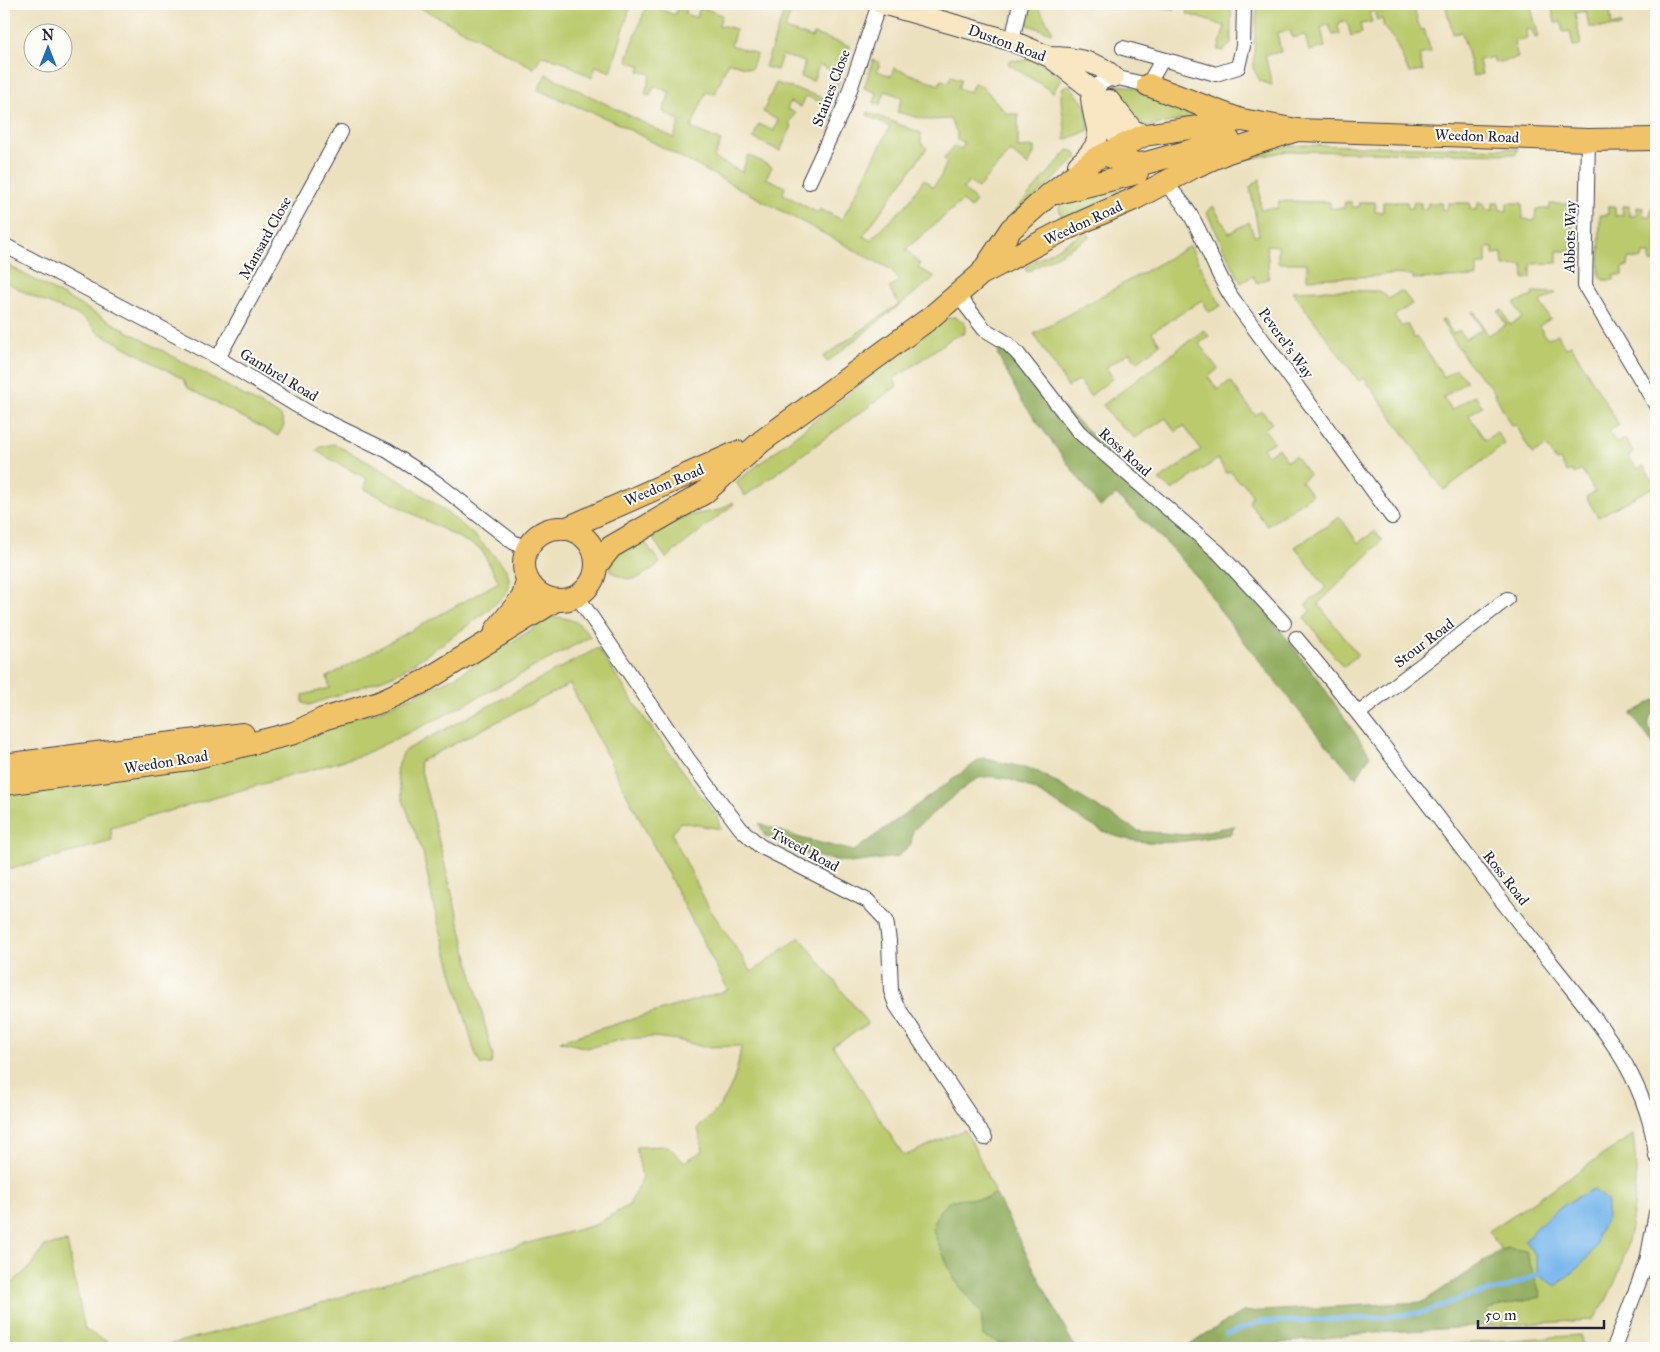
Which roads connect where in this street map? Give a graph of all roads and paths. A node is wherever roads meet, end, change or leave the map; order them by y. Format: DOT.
graph roads {
  1 [pos="881,4"];
  2 [pos="1020,4"];
  3 [pos="1244,4"];
  4 [pos="1012,41"];
  5 [pos="1123,48"];
  6 [pos="1050,57"];
  7 [pos="1162,60"];
  8 [pos="1114,77"];
  9 [pos="1148,86"];
  10 [pos="1093,90"];
  11 [pos="1242,120"];
  12 [pos="1297,130"];
  13 [pos="340,132"];
  14 [pos="1145,135"];
  15 [pos="1656,139"];
  16 [pos="1588,140"];
  17 [pos="1118,158"];
  18 [pos="809,182"];
  19 [pos="1163,183"];
  20 [pos="1047,197"];
  21 [pos="1108,210"];
  22 [pos="1064,230"];
  23 [pos="4,245"];
  24 [pos="981,274"];
  25 [pos="958,294"];
  26 [pos="218,358"];
  27 [pos="1656,405"];
  28 [pos="762,441"];
  29 [pos="1392,517"];
  30 [pos="565,528"];
  31 [pos="527,549"];
  32 [pos="596,566"];
  33 [pos="527,581"];
  34 [pos="566,598"];
  35 [pos="1507,599"];
  36 [pos="1284,623"];
  37 [pos="1296,638"];
  38 [pos="484,644"];
  39 [pos="1359,713"];
  40 [pos="323,719"];
  41 [pos="4,765"];
  42 [pos="4,784"];
  43 [pos="985,1138"];
  44 [pos="1656,1156"];
  45 [pos="1656,1213"];
  46 [pos="1614,1348"];
  1 -- 4 [label="street, Duston Road"];
  1 -- 18 [label="street, Staines Close"];
  2 -- 4 [label="street"];
  3 -- 7 [label="street"];
  4 -- 6 [label="street, Duston Road"];
  5 -- 7 [label="street"];
  6 -- 8 [label="street"];
  6 -- 10 [label="street, Duston Road"];
  7 -- 9 [label="street"];
  8 -- 9 [label="street"];
  8 -- 10 [label="street"];
  9 -- 11 [label="main road"];
  10 -- 14 [label="street"];
  10 -- 17 [label="street, Duston Road"];
  11 -- 12 [label="main road, Weedon Road"];
  11 -- 14 [label="main road, Weedon Road"];
  12 -- 16 [label="main road, Weedon Road"];
  12 -- 17 [label="main road"];
  12 -- 19 [label="main road, Weedon Road"];
  13 -- 26 [label="street, Mansard Close"];
  14 -- 17 [label="main road, Weedon Road"];
  15 -- 16 [label="main road, Weedon Road"];
  16 -- 27 [label="street, Abbots Way"];
  17 -- 19 [label="main road"];
  17 -- 20 [label="main road, Weedon Road"];
  17 -- 20 [label="main road, Weedon Road"];
  17 -- 21 [label="main road"];
  19 -- 21 [label="main road, Weedon Road"];
  19 -- 29 [label="street, Peverel's Way"];
  20 -- 22 [label="main road"];
  20 -- 24 [label="main road, Weedon Road"];
  21 -- 22 [label="main road, Weedon Road"];
  22 -- 24 [label="main road, Weedon Road"];
  23 -- 26 [label="street, Gambrel Road"];
  24 -- 25 [label="main road, Weedon Road"];
  25 -- 28 [label="main road, Weedon Road"];
  25 -- 36 [label="street, Ross Road"];
  26 -- 31 [label="street, Gambrel Road"];
  28 -- 30 [label="main road, Weedon Road"];
  28 -- 32 [label="main road, Weedon Road"];
  30 -- 31 [label="main road"];
  30 -- 32 [label="main road"];
  31 -- 33 [label="main road"];
  32 -- 34 [label="main road"];
  33 -- 34 [label="main road"];
  33 -- 38 [label="main road, Weedon Road"];
  34 -- 38 [label="main road, Weedon Road"];
  34 -- 43 [label="street, Tweed Road"];
  35 -- 39 [label="street, Stour Road"];
  37 -- 39 [label="street, Ross Road"];
  38 -- 40 [label="main road, Weedon Road"];
  39 -- 44 [label="street, Ross Road"];
  40 -- 41 [label="main road, Weedon Road"];
  40 -- 42 [label="main road, Weedon Road"];
  45 -- 46 [label="street"];
}
